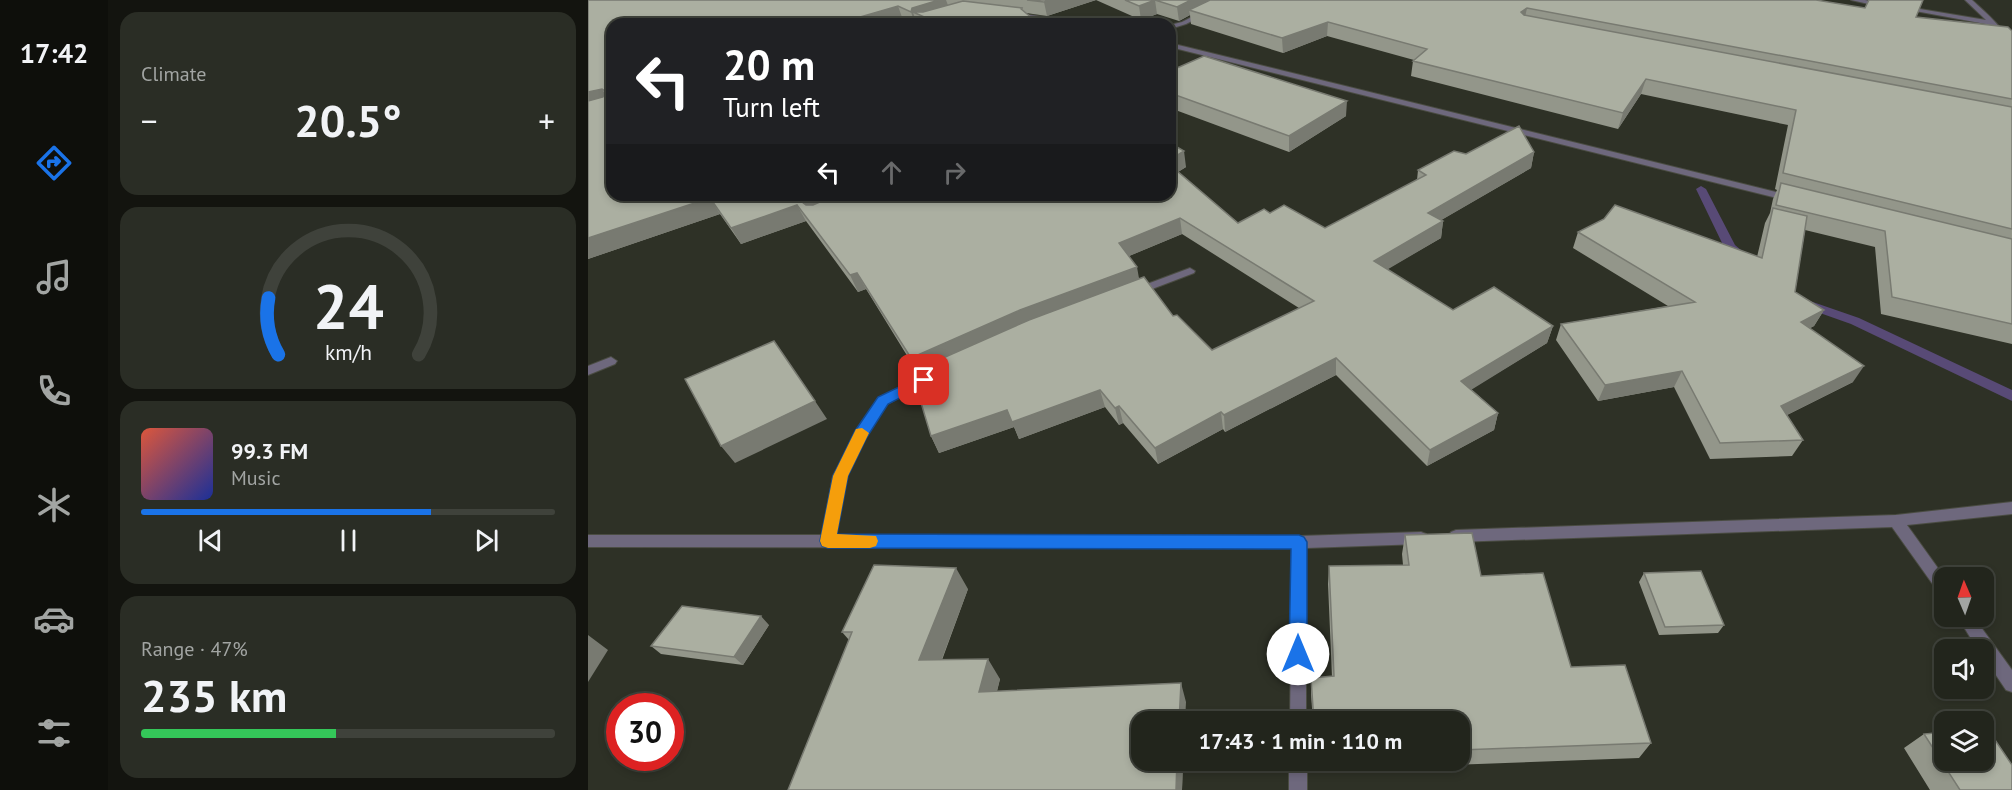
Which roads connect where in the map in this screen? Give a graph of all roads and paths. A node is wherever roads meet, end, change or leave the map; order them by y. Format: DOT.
graph roads {
  1 [pos="1230,0"];
  2 [pos="1854,0"];
  3 [pos="1968,0"];
  4 [pos="1001,14"];
  5 [pos="1035,18"];
  6 [pos="1176,25"];
  7 [pos="1998,27"];
  8 [pos="1176,46"];
  9 [pos="2012,51"];
  10 [pos="1212,55"];
  11 [pos="1201,60"];
  12 [pos="1803,201"];
  13 [pos="1190,271"];
  14 [pos="1125,296"];
  15 [pos="610,361"];
  16 [pos="945,369"];
  17 [pos="588,371"];
  18 [pos="2012,508"];
  19 [pos="1896,521"];
  20 [pos="588,541"];
  21 [pos="828,541"];
  22 [pos="1299,542"];
  23 [pos="1934,574"];
  24 [pos="1972,627"];
  25 [pos="2012,684"];
  26 [pos="1298,711"];
  27 [pos="1298,771"];
  28 [pos="1298,790"];
  1 -- 6 [label="street"];
  2 -- 7 [label="street"];
  3 -- 7 [label="street"];
  4 -- 5 [label="street"];
  7 -- 9 [label="street"];
  8 -- 10 [label="street"];
  10 -- 11 [label="street"];
  10 -- 12 [label="street"];
  13 -- 14 [label="street"];
  15 -- 17 [label="street"];
  16 -- 21 [label="street"];
  18 -- 19 [label="street"];
  19 -- 22 [label="street"];
  19 -- 23 [label="street"];
  20 -- 21 [label="street"];
  21 -- 22 [label="street"];
  22 -- 26 [label="street"];
  24 -- 25 [label="street"];
  27 -- 28 [label="street"];
}
